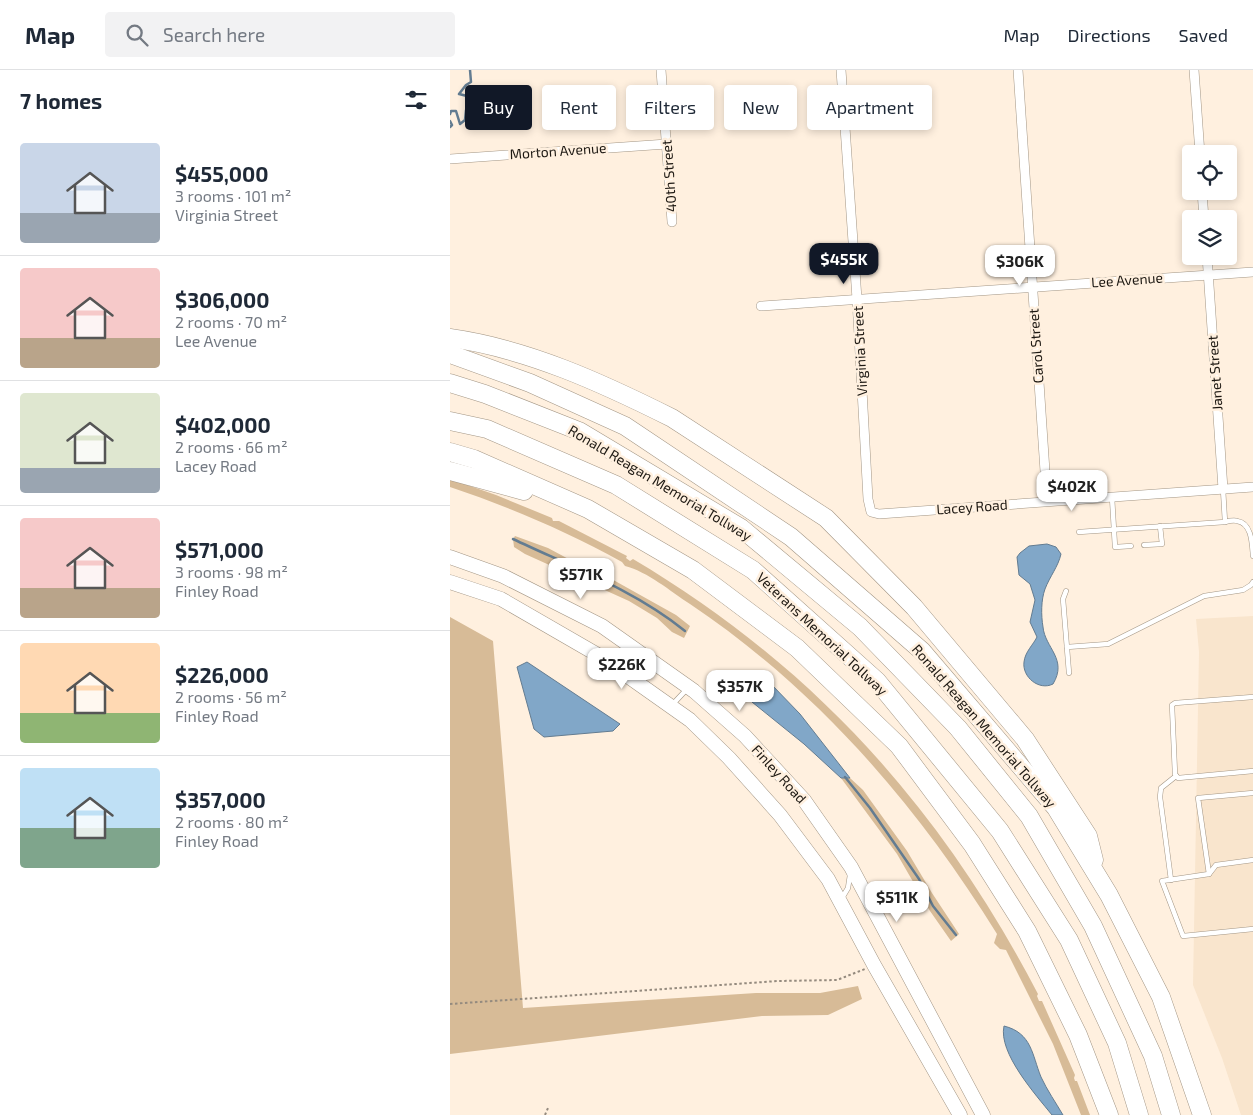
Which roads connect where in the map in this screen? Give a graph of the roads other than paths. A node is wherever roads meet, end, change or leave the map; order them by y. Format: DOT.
graph roads {
  1 [pos="661,70"];
  2 [pos="841,70"];
  3 [pos="1018,70"];
  4 [pos="1194,70"];
  5 [pos="666,144"];
  6 [pos="1199,145"];
  7 [pos="450,159"];
  8 [pos="672,222"];
  9 [pos="1207,265"];
  10 [pos="1253,272"];
  11 [pos="1208,275"];
  12 [pos="1032,287"];
  13 [pos="857,299"];
  14 [pos="761,306"];
  15 [pos="450,338"];
  16 [pos="450,354"];
  17 [pos="450,383"];
  18 [pos="450,421"];
  19 [pos="450,452"];
  20 [pos="450,471"];
  21 [pos="1253,487"];
  22 [pos="1222,489"];
  23 [pos="1112,497"];
  24 [pos="1047,502"];
  25 [pos="588,509"];
  26 [pos="871,512"];
  27 [pos="1225,522"];
  28 [pos="1160,526"];
  29 [pos="1113,530"];
  30 [pos="1078,532"];
  31 [pos="1144,545"];
  32 [pos="1131,546"];
  33 [pos="1253,556"];
  34 [pos="450,557"];
  35 [pos="450,582"];
  36 [pos="1253,582"];
  37 [pos="1066,590"];
  38 [pos="1067,647"];
  39 [pos="1069,673"];
  40 [pos="689,687"];
  41 [pos="1253,697"];
  42 [pos="671,706"];
  43 [pos="1253,771"];
  44 [pos="1176,776"];
  45 [pos="1253,793"];
  46 [pos="1253,860"];
  47 [pos="851,867"];
  48 [pos="1209,874"];
  49 [pos="1098,877"];
  50 [pos="1171,880"];
  51 [pos="840,901"];
  52 [pos="1253,929"];
  53 [pos="960,1115"];
  54 [pos="983,1115"];
  55 [pos="1109,1115"];
  56 [pos="1139,1115"];
  57 [pos="1171,1115"];
  58 [pos="1202,1115"];
  1 -- 5 [label="street, 40th Street"];
  2 -- 13 [label="street, Virginia Street"];
  3 -- 12 [label="street, Carol Street"];
  4 -- 6 [label="street"];
  5 -- 7 [label="street, Morton Avenue"];
  5 -- 8 [label="street, 40th Street"];
  9 -- 11 [label="street, Janet Street"];
  10 -- 11 [label="street, Lee Avenue"];
  11 -- 12 [label="street, Lee Avenue"];
  11 -- 22 [label="street, Janet Street"];
  12 -- 13 [label="street, Lee Avenue"];
  12 -- 24 [label="street, Carol Street"];
  13 -- 14 [label="street, Lee Avenue"];
  13 -- 26 [label="street, Virginia Street"];
  15 -- 49 [label="highway"];
  16 -- 49 [label="highway, Ronald Reagan Memorial Tollway"];
  17 -- 57 [label="highway, Ronald Reagan Memorial Tollway"];
  18 -- 56 [label="highway, Veterans Memorial Tollway"];
  19 -- 25 [label="highway, Veterans Memorial Tollway"];
  20 -- 25 [label="highway"];
  21 -- 22 [label="street, Lacey Road"];
  22 -- 23 [label="street, Lacey Road"];
  22 -- 27 [label="lane"];
  23 -- 24 [label="street, Lacey Road"];
  23 -- 29 [label="lane"];
  24 -- 26 [label="street, Lacey Road"];
  25 -- 55 [label="highway, Veterans Memorial Tollway"];
  27 -- 28 [label="lane"];
  27 -- 33 [label="lane"];
  28 -- 29 [label="lane"];
  28 -- 31 [label="lane"];
  29 -- 30 [label="lane"];
  29 -- 32 [label="lane"];
  34 -- 40 [label="main road, Finley Road"];
  35 -- 42 [label="main road, Finley Road"];
  36 -- 38 [label="lane"];
  37 -- 38 [label="lane"];
  38 -- 39 [label="lane"];
  40 -- 42 [label="lane"];
  40 -- 47 [label="main road, Finley Road"];
  41 -- 44 [label="lane"];
  42 -- 51 [label="main road, Finley Road"];
  43 -- 44 [label="lane"];
  44 -- 50 [label="lane"];
  45 -- 48 [label="lane"];
  46 -- 48 [label="lane"];
  47 -- 51 [label="lane"];
  47 -- 54 [label="main road, Finley Road"];
  48 -- 50 [label="lane"];
  49 -- 58 [label="highway, Ronald Reagan Memorial Tollway"];
  50 -- 52 [label="lane"];
  51 -- 53 [label="main road, Finley Road"];
}
